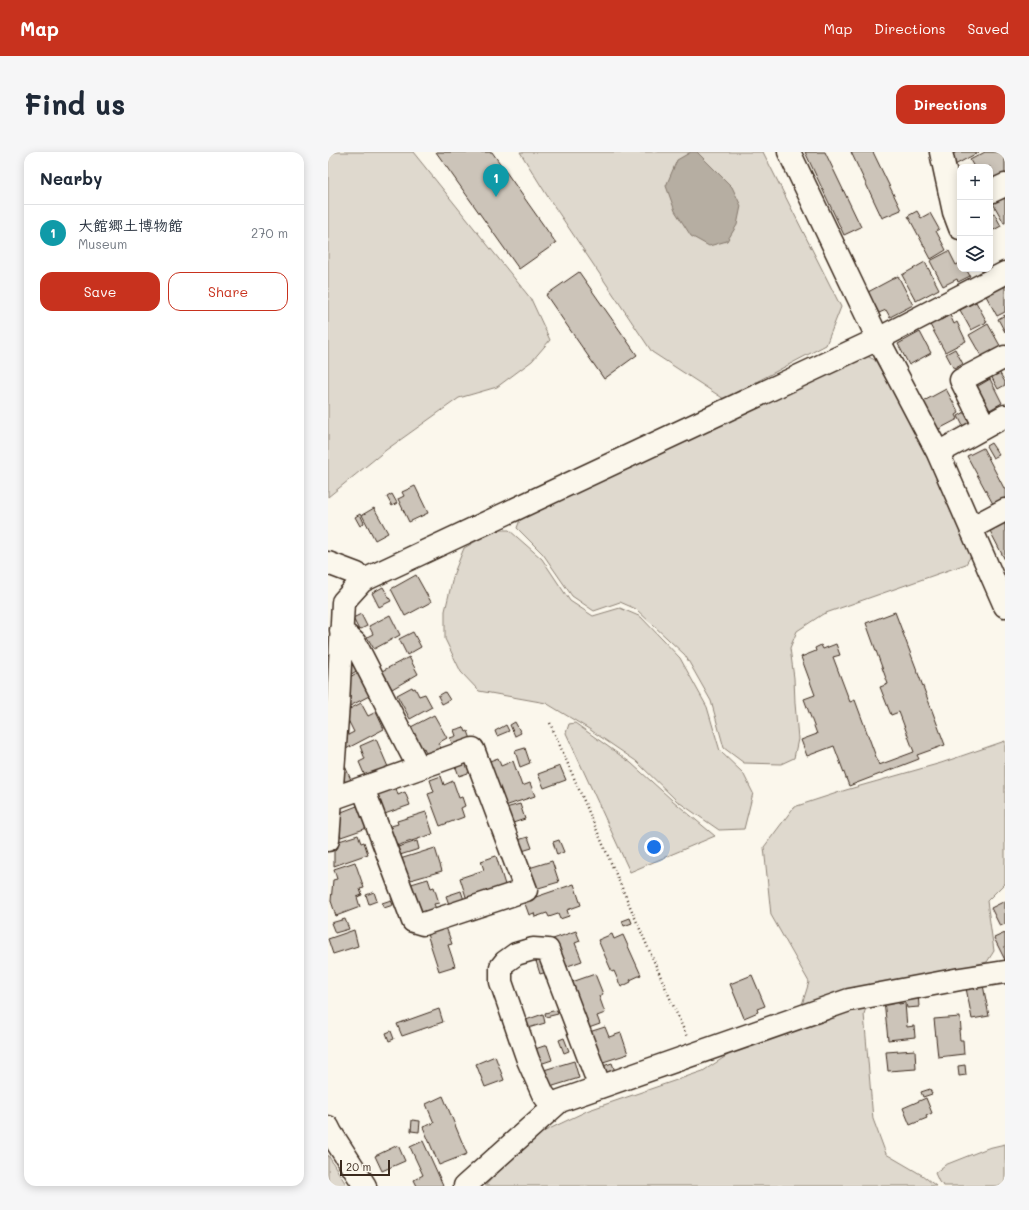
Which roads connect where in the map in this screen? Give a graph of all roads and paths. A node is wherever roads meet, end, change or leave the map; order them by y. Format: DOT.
graph roads {
  1 [pos="789,152"];
  2 [pos="941,152"];
  3 [pos="1005,184"];
  4 [pos="993,190"];
  5 [pos="957,212"];
  6 [pos="1005,273"];
  7 [pos="979,277"];
  8 [pos="878,339"];
  9 [pos="1005,357"];
  10 [pos="1005,416"];
  11 [pos="985,427"];
  12 [pos="938,453"];
  13 [pos="1005,510"];
  14 [pos="971,528"];
  15 [pos="328,563"];
  16 [pos="362,581"];
  17 [pos="1005,606"];
  18 [pos="341,630"];
  19 [pos="550,723"];
  20 [pos="419,768"];
  21 [pos="363,788"];
  22 [pos="331,799"];
  23 [pos="328,840"];
  24 [pos="1005,972"];
  25 [pos="695,1054"];
  26 [pos="600,1087"];
  27 [pos="553,1107"];
  28 [pos="328,1126"];
  29 [pos="365,1186"];
  30 [pos="465,1186"];
  1 -- 8 [label="street"];
  2 -- 5 [label="street"];
  3 -- 4 [label="street"];
  6 -- 7 [label="street"];
  7 -- 8 [label="street"];
  8 -- 12 [label="street"];
  8 -- 16 [label="street"];
  9 -- 11 [label="street"];
  10 -- 11 [label="street"];
  11 -- 12 [label="street"];
  12 -- 14 [label="street"];
  13 -- 14 [label="street"];
  14 -- 17 [label="street"];
  15 -- 16 [label="street"];
  16 -- 18 [label="street"];
  18 -- 20 [label="street"];
  18 -- 22 [label="street"];
  19 -- 25 [label="path"];
  20 -- 21 [label="street"];
  20 -- 21 [label="street"];
  21 -- 22 [label="street"];
  22 -- 23 [label="street"];
  24 -- 25 [label="street"];
  25 -- 26 [label="street"];
  26 -- 27 [label="street"];
  26 -- 27 [label="street"];
  27 -- 30 [label="street"];
  28 -- 29 [label="street"];
}
